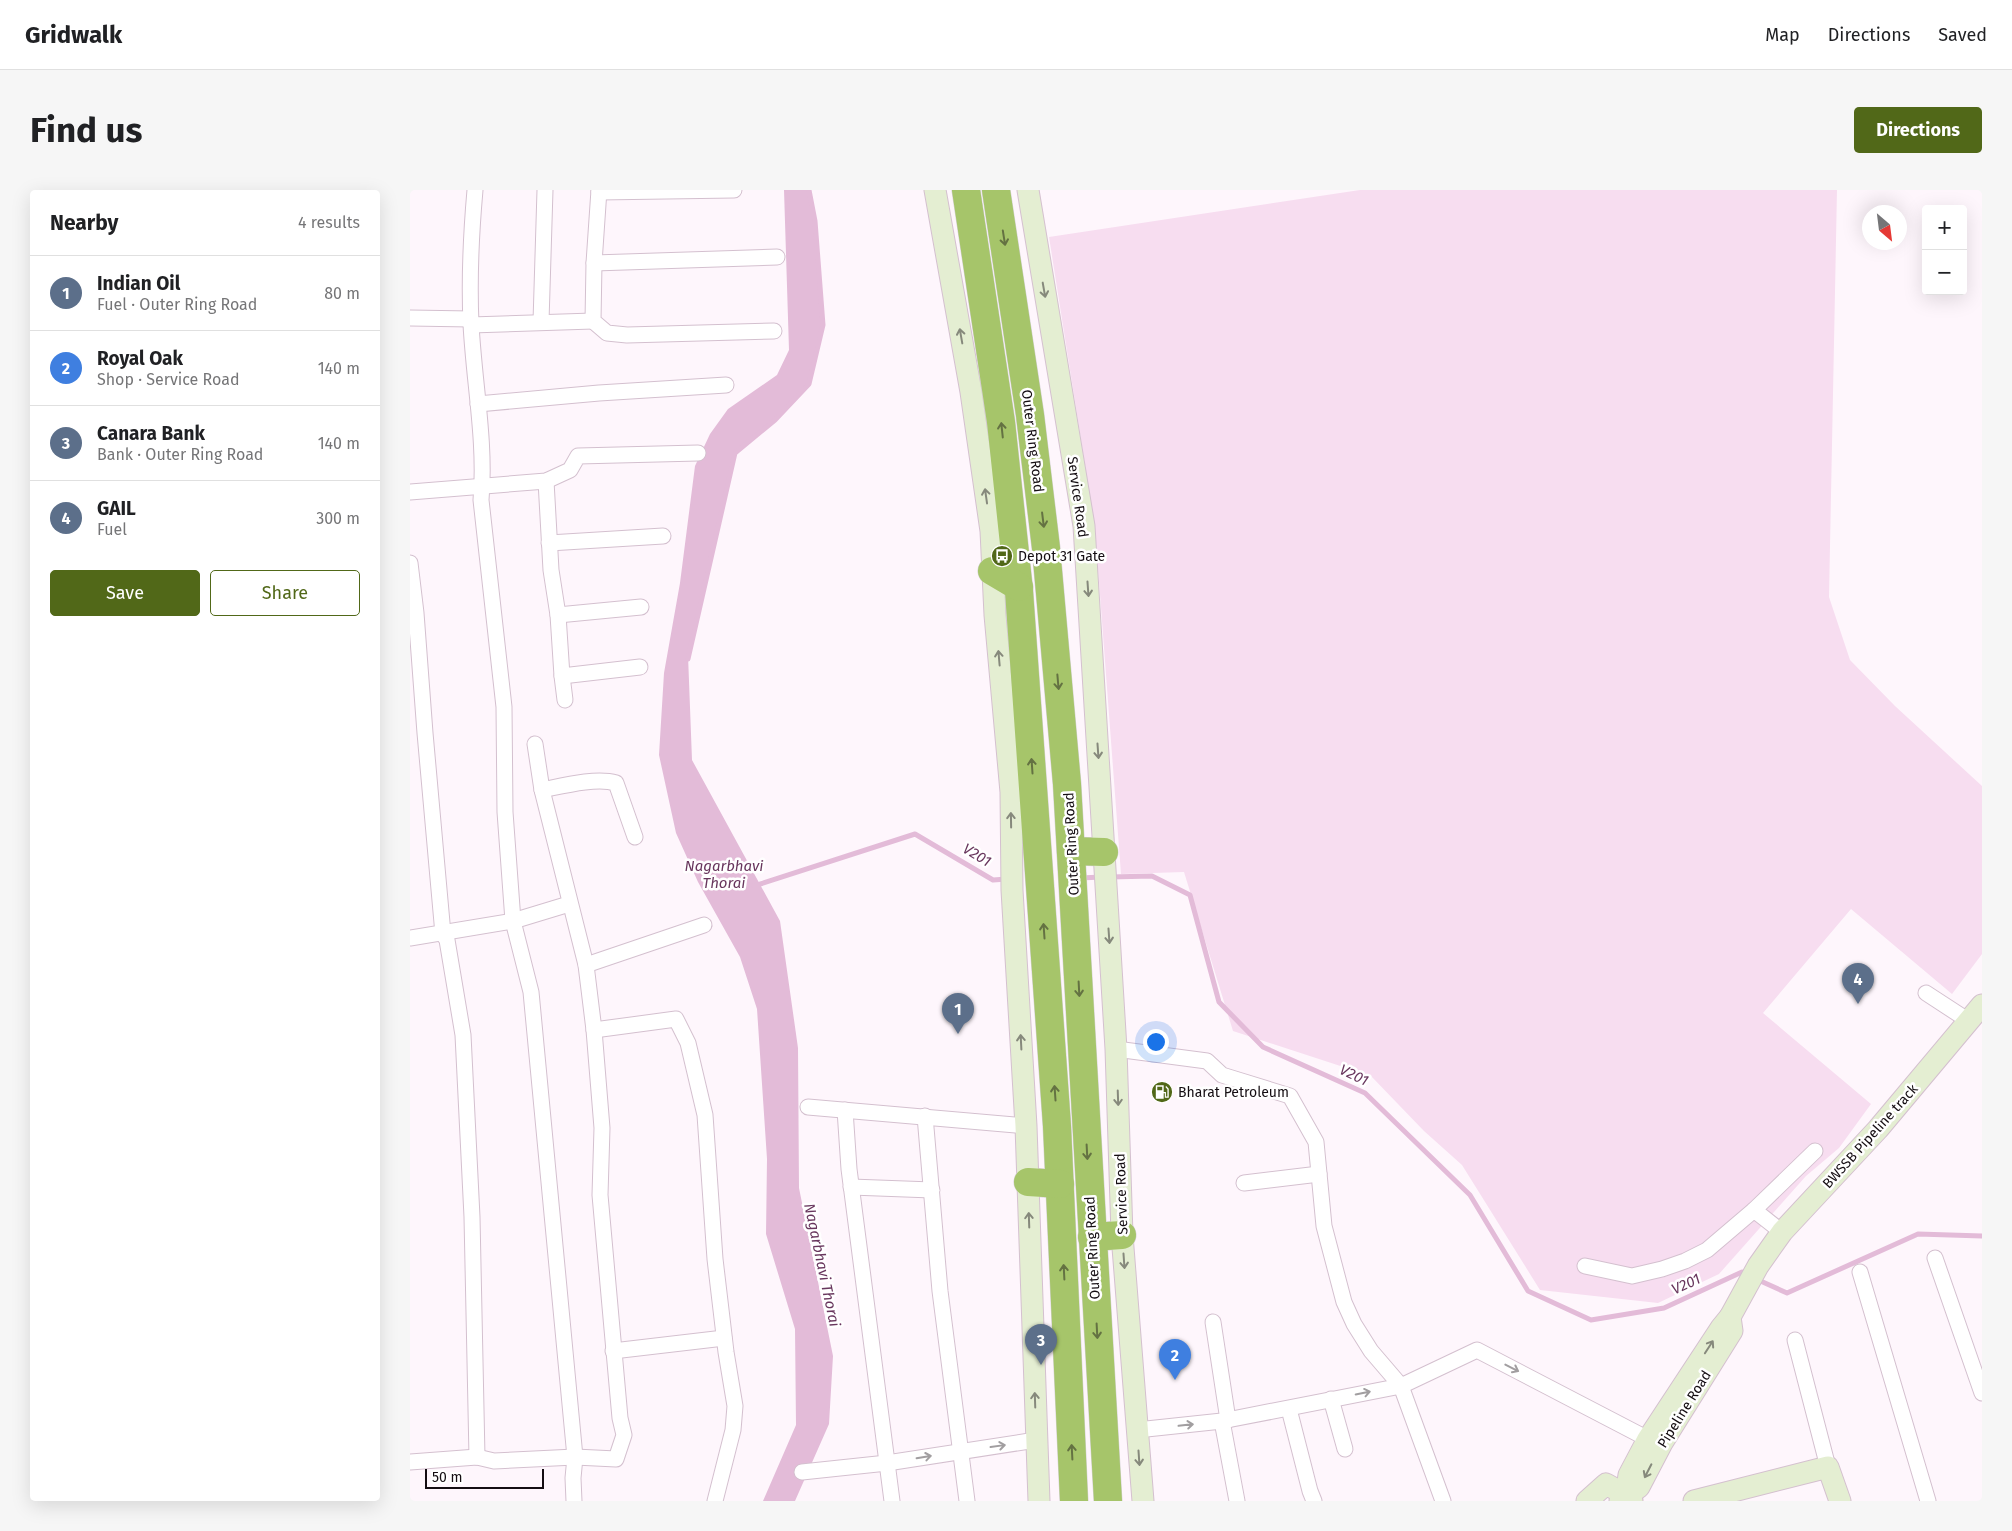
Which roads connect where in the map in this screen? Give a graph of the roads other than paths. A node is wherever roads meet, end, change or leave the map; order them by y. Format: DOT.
graph roads {
  1 [pos="475,190"];
  2 [pos="544,190"];
  3 [pos="734,190"];
  4 [pos="935,190"];
  5 [pos="966,190"];
  6 [pos="996,190"];
  7 [pos="1028,190"];
  8 [pos="599,191"];
  9 [pos="777,257"];
  10 [pos="594,263"];
  11 [pos="410,318"];
  12 [pos="593,321"];
  13 [pos="471,322"];
  14 [pos="540,322"];
  15 [pos="774,331"];
  16 [pos="726,385"];
  17 [pos="478,404"];
  18 [pos="698,453"];
  19 [pos="546,481"];
  20 [pos="482,486"];
  21 [pos="410,492"];
  22 [pos="663,536"];
  23 [pos="548,544"];
  24 [pos="410,563"];
  25 [pos="992,572"];
  26 [pos="1019,587"];
  27 [pos="641,607"];
  28 [pos="558,615"];
  29 [pos="640,667"];
  30 [pos="562,676"];
  31 [pos="565,700"];
  32 [pos="536,744"];
  33 [pos="542,790"];
  34 [pos="635,837"];
  35 [pos="1104,859"];
  36 [pos="1072,869"];
  37 [pos="570,904"];
  38 [pos="513,921"];
  39 [pos="704,925"];
  40 [pos="443,934"];
  41 [pos="410,938"];
  42 [pos="586,964"];
  43 [pos="1926,993"];
  44 [pos="1976,1013"];
  45 [pos="594,1030"];
  46 [pos="1116,1049"];
  47 [pos="808,1107"];
  48 [pos="845,1110"];
  49 [pos="925,1116"];
  50 [pos="1026,1126"];
  51 [pos="1815,1151"];
  52 [pos="1319,1174"];
  53 [pos="1028,1182"];
  54 [pos="1244,1183"];
  55 [pos="1060,1184"];
  56 [pos="851,1187"];
  57 [pos="932,1190"];
  58 [pos="1754,1210"];
  59 [pos="1782,1232"];
  60 [pos="1122,1235"];
  61 [pos="1092,1237"];
  62 [pos="1935,1258"];
  63 [pos="1585,1266"];
  64 [pos="1758,1266"];
  65 [pos="1860,1272"];
  66 [pos="1730,1317"];
  67 [pos="1213,1322"];
  68 [pos="724,1338"];
  69 [pos="1795,1340"];
  70 [pos="614,1351"];
  71 [pos="1401,1386"];
  72 [pos="1982,1393"];
  73 [pos="1331,1399"];
  74 [pos="1288,1409"];
  75 [pos="1225,1421"];
  76 [pos="1137,1430"];
  77 [pos="1648,1439"];
  78 [pos="1036,1440"];
  79 [pos="1345,1449"];
  80 [pos="960,1451"];
  81 [pos="477,1457"];
  82 [pos="575,1457"];
  83 [pos="410,1462"];
  84 [pos="887,1463"];
  85 [pos="1828,1467"];
  86 [pos="802,1472"];
  87 [pos="1626,1499"];
  88 [pos="574,1501"];
  89 [pos="715,1501"];
  90 [pos="892,1501"];
  91 [pos="967,1501"];
  92 [pos="1039,1501"];
  93 [pos="1074,1501"];
  94 [pos="1108,1501"];
  95 [pos="1143,1501"];
  96 [pos="1237,1501"];
  97 [pos="1314,1501"];
  98 [pos="1443,1501"];
  99 [pos="1587,1501"];
  100 [pos="1694,1501"];
  101 [pos="1840,1501"];
  102 [pos="1928,1501"];
  1 -- 13 [label="street"];
  2 -- 14 [label="street"];
  3 -- 8 [label="street"];
  25 -- 4 [label="street, one-way"];
  26 -- 5 [label="highway, Outer Ring Road, one-way"];
  6 -- 36 [label="highway, Outer Ring Road, one-way"];
  7 -- 35 [label="street, Service Road, one-way"];
  8 -- 10 [label="street"];
  9 -- 10 [label="street"];
  10 -- 12 [label="street"];
  11 -- 13 [label="street"];
  12 -- 14 [label="street"];
  12 -- 15 [label="street"];
  13 -- 14 [label="street"];
  13 -- 17 [label="street"];
  16 -- 17 [label="street"];
  17 -- 20 [label="street"];
  18 -- 19 [label="street"];
  19 -- 20 [label="street"];
  19 -- 23 [label="street"];
  20 -- 21 [label="street"];
  20 -- 38 [label="street"];
  22 -- 23 [label="street"];
  23 -- 28 [label="street"];
  24 -- 40 [label="street"];
  25 -- 26 [label="highway"];
  50 -- 25 [label="street, one-way"];
  55 -- 26 [label="highway, Outer Ring Road, one-way"];
  27 -- 28 [label="street"];
  28 -- 30 [label="street"];
  29 -- 30 [label="street"];
  30 -- 31 [label="street"];
  32 -- 33 [label="street"];
  33 -- 34 [label="street"];
  33 -- 37 [label="street"];
  35 -- 36 [label="highway"];
  35 -- 46 [label="street, Service Road, one-way"];
  36 -- 61 [label="highway, Outer Ring Road, one-way"];
  37 -- 38 [label="street"];
  37 -- 42 [label="street"];
  38 -- 40 [label="street"];
  38 -- 82 [label="street"];
  39 -- 42 [label="street"];
  40 -- 41 [label="street"];
  40 -- 81 [label="street"];
  42 -- 45 [label="street"];
  43 -- 44 [label="street"];
  44 -- 59 [label="street, BWSSB Pipeline track"];
  45 -- 68 [label="street"];
  45 -- 70 [label="street"];
  46 -- 52 [label="street"];
  46 -- 60 [label="street, Service Road, one-way"];
  47 -- 48 [label="street"];
  48 -- 49 [label="street"];
  48 -- 56 [label="street"];
  49 -- 50 [label="street"];
  49 -- 57 [label="street"];
  50 -- 53 [label="street"];
  51 -- 58 [label="street"];
  52 -- 54 [label="street"];
  52 -- 71 [label="street"];
  53 -- 55 [label="highway"];
  78 -- 53 [label="street, one-way"];
  93 -- 55 [label="highway, Outer Ring Road, one-way"];
  56 -- 57 [label="street"];
  56 -- 84 [label="street"];
  57 -- 80 [label="street"];
  58 -- 59 [label="street"];
  58 -- 63 [label="street"];
  59 -- 64 [label="street, BWSSB Pipeline track"];
  60 -- 61 [label="highway"];
  60 -- 76 [label="street, Service Road, one-way"];
  61 -- 94 [label="highway, Outer Ring Road, one-way"];
  62 -- 72 [label="street"];
  64 -- 66 [label="street, Pipeline Road"];
  65 -- 102 [label="street"];
  77 -- 66 [label="street, Pipeline Road, one-way"];
  66 -- 87 [label="street, Pipeline Road, one-way"];
  67 -- 75 [label="street"];
  68 -- 70 [label="street"];
  68 -- 89 [label="street"];
  69 -- 85 [label="street"];
  70 -- 82 [label="street"];
  73 -- 71 [label="street, one-way"];
  71 -- 77 [label="street, one-way"];
  71 -- 98 [label="street"];
  73 -- 74 [label="street"];
  73 -- 79 [label="street"];
  74 -- 75 [label="street"];
  74 -- 97 [label="street"];
  76 -- 75 [label="street, one-way"];
  75 -- 96 [label="street"];
  76 -- 95 [label="street, Service Road, one-way"];
  77 -- 87 [label="street, Pipeline Road"];
  80 -- 78 [label="street, one-way"];
  78 -- 92 [label="street"];
  84 -- 80 [label="street, one-way"];
  80 -- 91 [label="street"];
  81 -- 82 [label="street"];
  81 -- 83 [label="street"];
  82 -- 88 [label="street"];
  84 -- 86 [label="street"];
  84 -- 90 [label="street"];
  85 -- 100 [label="street"];
  85 -- 101 [label="street"];
  87 -- 99 [label="street"];
}
